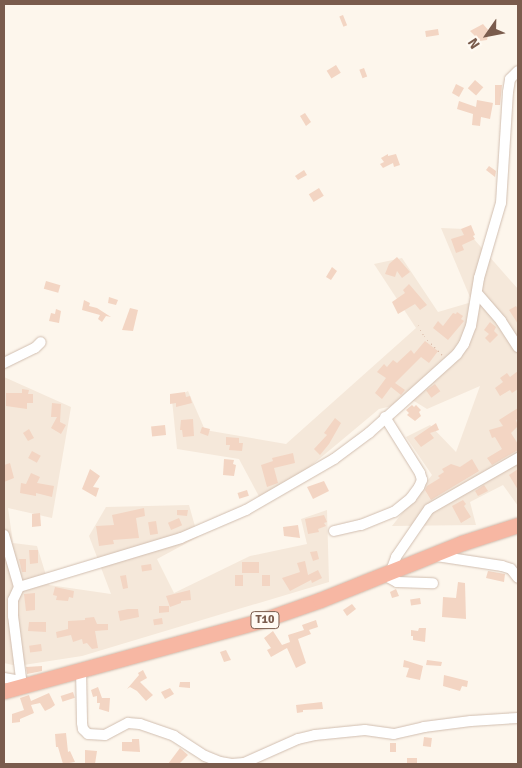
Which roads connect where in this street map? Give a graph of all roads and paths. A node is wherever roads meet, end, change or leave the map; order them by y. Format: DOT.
graph roads {
  1 [pos="518,71"];
  2 [pos="477,293"];
  3 [pos="418,325"];
  4 [pos="41,342"];
  5 [pos="518,347"];
  6 [pos="4,363"];
  7 [pos="448,363"];
  8 [pos="385,417"];
  9 [pos="518,458"];
  10 [pos="518,525"];
  11 [pos="334,531"];
  12 [pos="4,535"];
  13 [pos="429,555"];
  14 [pos="387,573"];
  15 [pos="518,578"];
  16 [pos="433,583"];
  17 [pos="19,588"];
  18 [pos="81,668"];
  19 [pos="4,678"];
  20 [pos="21,684"];
  21 [pos="4,691"];
  22 [pos="518,718"];
  1 -- 2 [label="street"];
  2 -- 5 [label="street"];
  2 -- 7 [label="street"];
  3 -- 7 [label="path"];
  4 -- 6 [label="street"];
  7 -- 8 [label="street"];
  8 -- 11 [label="street"];
  8 -- 17 [label="street"];
  9 -- 14 [label="street"];
  10 -- 13 [label="highway, T10"];
  12 -- 17 [label="street"];
  13 -- 14 [label="highway, T10"];
  13 -- 15 [label="street"];
  14 -- 16 [label="street"];
  14 -- 18 [label="highway, T10"];
  17 -- 20 [label="street"];
  18 -- 20 [label="highway, T10"];
  18 -- 22 [label="street"];
  19 -- 20 [label="street"];
  20 -- 21 [label="highway, T10"];
}
